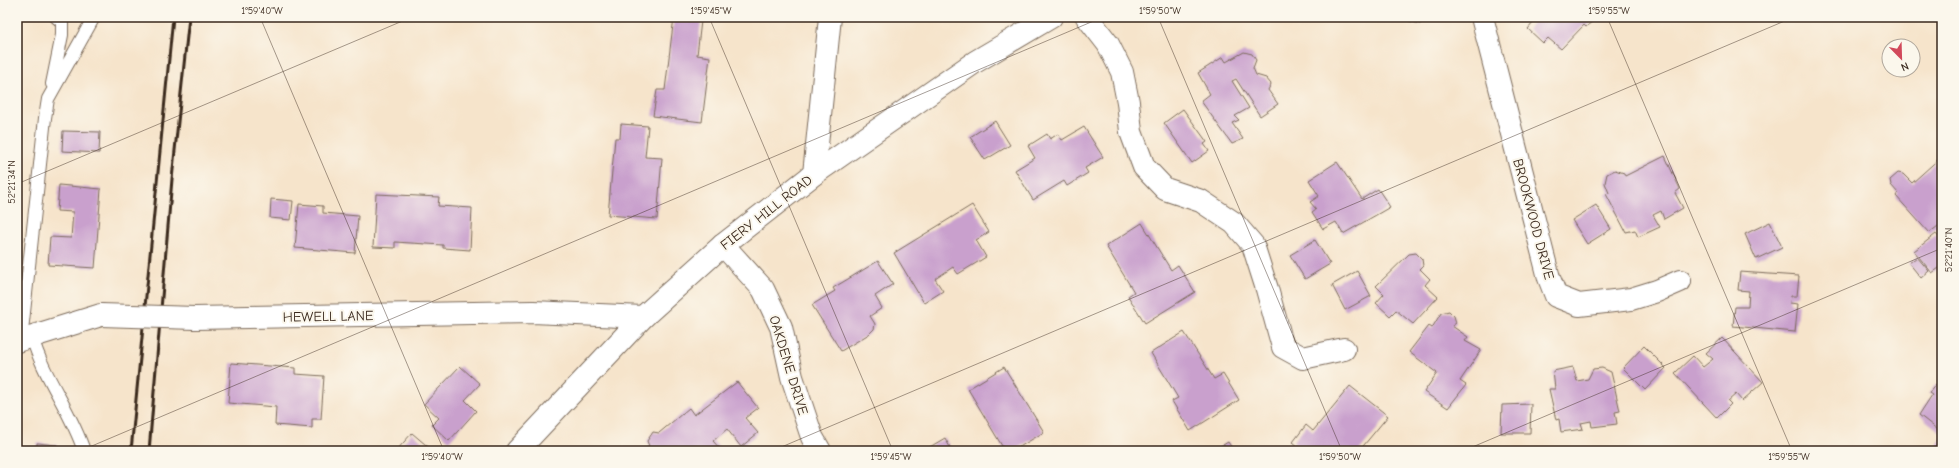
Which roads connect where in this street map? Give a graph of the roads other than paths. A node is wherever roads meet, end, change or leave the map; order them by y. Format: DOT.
graph roads {
  1 [pos="56,17"];
  2 [pos="94,17"];
  3 [pos="830,17"];
  4 [pos="1051,17"];
  5 [pos="1087,17"];
  6 [pos="1482,17"];
  7 [pos="48,99"];
  8 [pos="814,174"];
  9 [pos="723,245"];
  10 [pos="1680,281"];
  11 [pos="643,317"];
  12 [pos="23,339"];
  13 [pos="1344,349"];
  14 [pos="84,451"];
  15 [pos="517,451"];
  16 [pos="820,451"];
  1 -- 7 [label="lane"];
  2 -- 7 [label="lane"];
  3 -- 8 [label="street"];
  4 -- 8 [label="street, FIERY HILL ROAD"];
  5 -- 13 [label="street"];
  6 -- 10 [label="street, BROOKWOOD DRIVE"];
  7 -- 12 [label="lane"];
  8 -- 9 [label="street, FIERY HILL ROAD"];
  9 -- 11 [label="street, FIERY HILL ROAD"];
  9 -- 16 [label="street, OAKDENE DRIVE"];
  11 -- 12 [label="street, HEWELL LANE, bridge"];
  11 -- 15 [label="street, FIERY HILL ROAD"];
  12 -- 14 [label="lane"];
}
